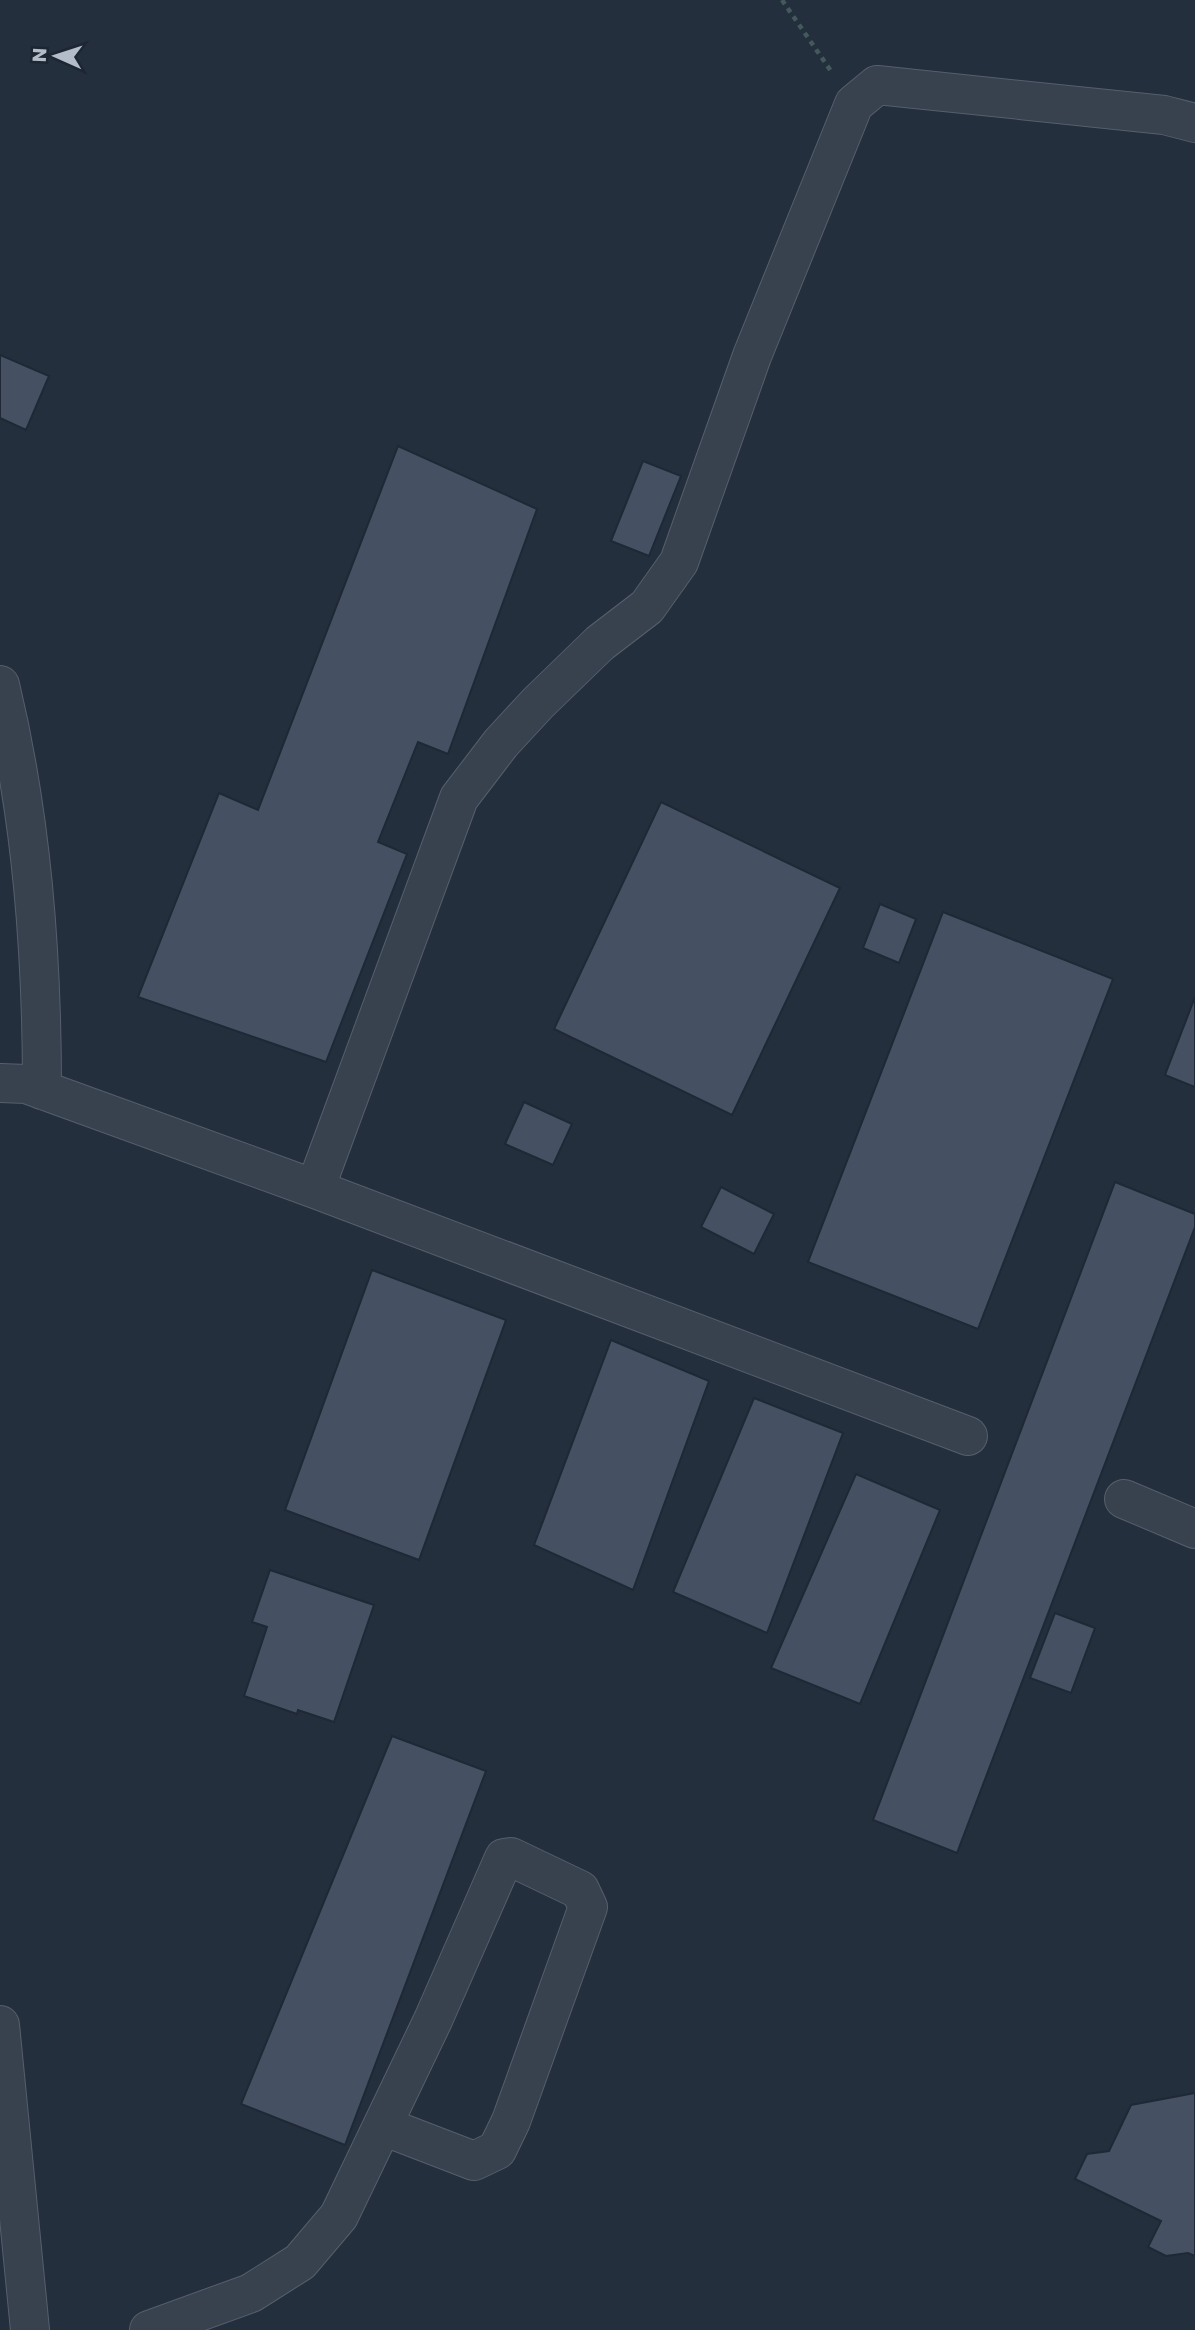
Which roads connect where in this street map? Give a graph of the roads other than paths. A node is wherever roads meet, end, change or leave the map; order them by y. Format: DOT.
graph roads {
  1 [pos="1195,123"];
  2 [pos="0,685"];
  3 [pos="0,1083"];
  4 [pos="41,1090"];
  5 [pos="315,1189"];
  6 [pos="968,1436"];
  7 [pos="1124,1499"];
  8 [pos="1195,1529"];
  9 [pos="0,2025"];
  10 [pos="5,2123"];
  11 [pos="383,2126"];
  12 [pos="30,2330"];
  13 [pos="149,2330"];
  1 -- 5 [label="street"];
  2 -- 4 [label="street"];
  3 -- 4 [label="street"];
  4 -- 5 [label="street"];
  5 -- 6 [label="street"];
  7 -- 8 [label="street"];
  9 -- 10 [label="street"];
  10 -- 12 [label="street"];
  11 -- 11 [label="street"];
  11 -- 13 [label="street"];
}
